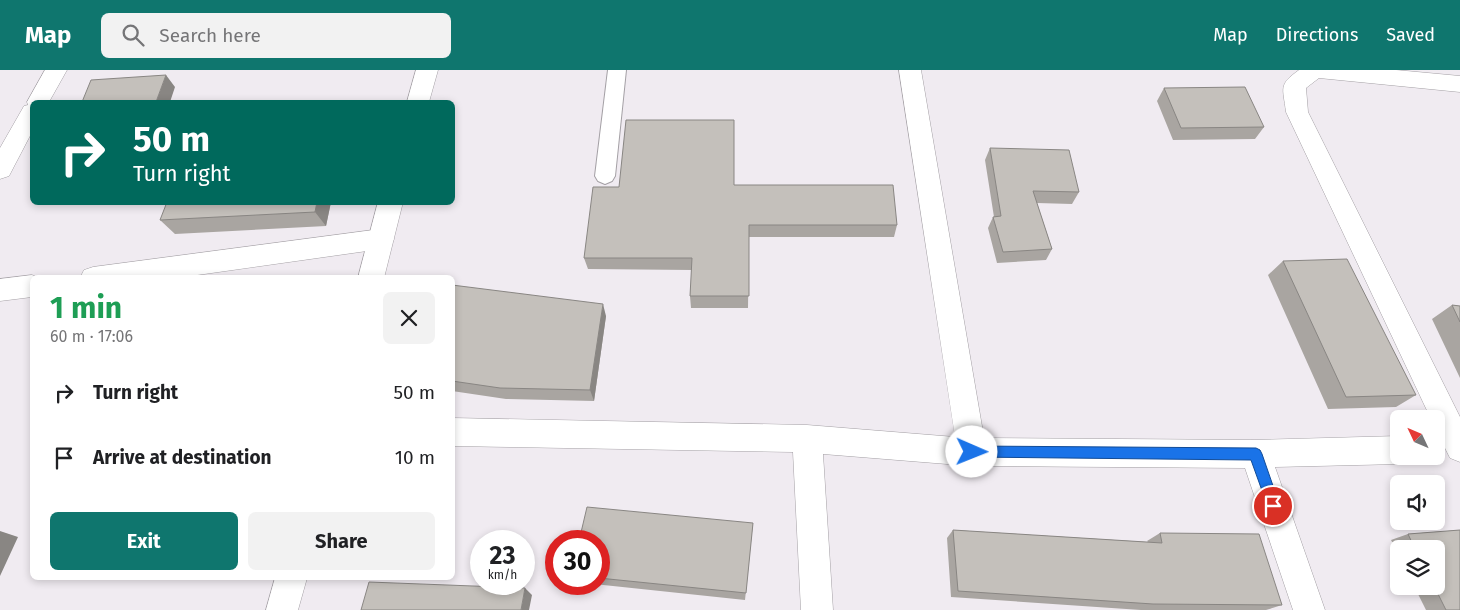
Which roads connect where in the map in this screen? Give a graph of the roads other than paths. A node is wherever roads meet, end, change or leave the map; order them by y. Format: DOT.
graph roads {
  1 [pos="56,70"];
  2 [pos="427,70"];
  3 [pos="617,70"];
  4 [pos="910,70"];
  5 [pos="1460,84"];
  6 [pos="39,100"];
  7 [pos="419,100"];
  8 [pos="30,116"];
  9 [pos="0,170"];
  10 [pos="605,176"];
  11 [pos="390,205"];
  12 [pos="382,239"];
  13 [pos="116,275"];
  14 [pos="372,275"];
  15 [pos="30,286"];
  16 [pos="0,290"];
  17 [pos="455,432"];
  18 [pos="807,438"];
  19 [pos="1460,448"];
  20 [pos="1445,449"];
  21 [pos="1390,450"];
  22 [pos="972,452"];
  23 [pos="1256,454"];
  24 [pos="290,580"];
  25 [pos="282,610"];
  26 [pos="817,610"];
  27 [pos="1309,610"];
  1 -- 6 [label="street"];
  2 -- 7 [label="street"];
  3 -- 10 [label="lane"];
  4 -- 22 [label="street"];
  5 -- 19 [label="street"];
  8 -- 9 [label="street"];
  11 -- 12 [label="street"];
  12 -- 13 [label="street"];
  12 -- 14 [label="street"];
  15 -- 16 [label="street"];
  17 -- 18 [label="street"];
  18 -- 22 [label="street"];
  18 -- 26 [label="street"];
  19 -- 20 [label="street"];
  21 -- 23 [label="street"];
  22 -- 23 [label="street"];
  23 -- 27 [label="street"];
  24 -- 25 [label="street"];
}
